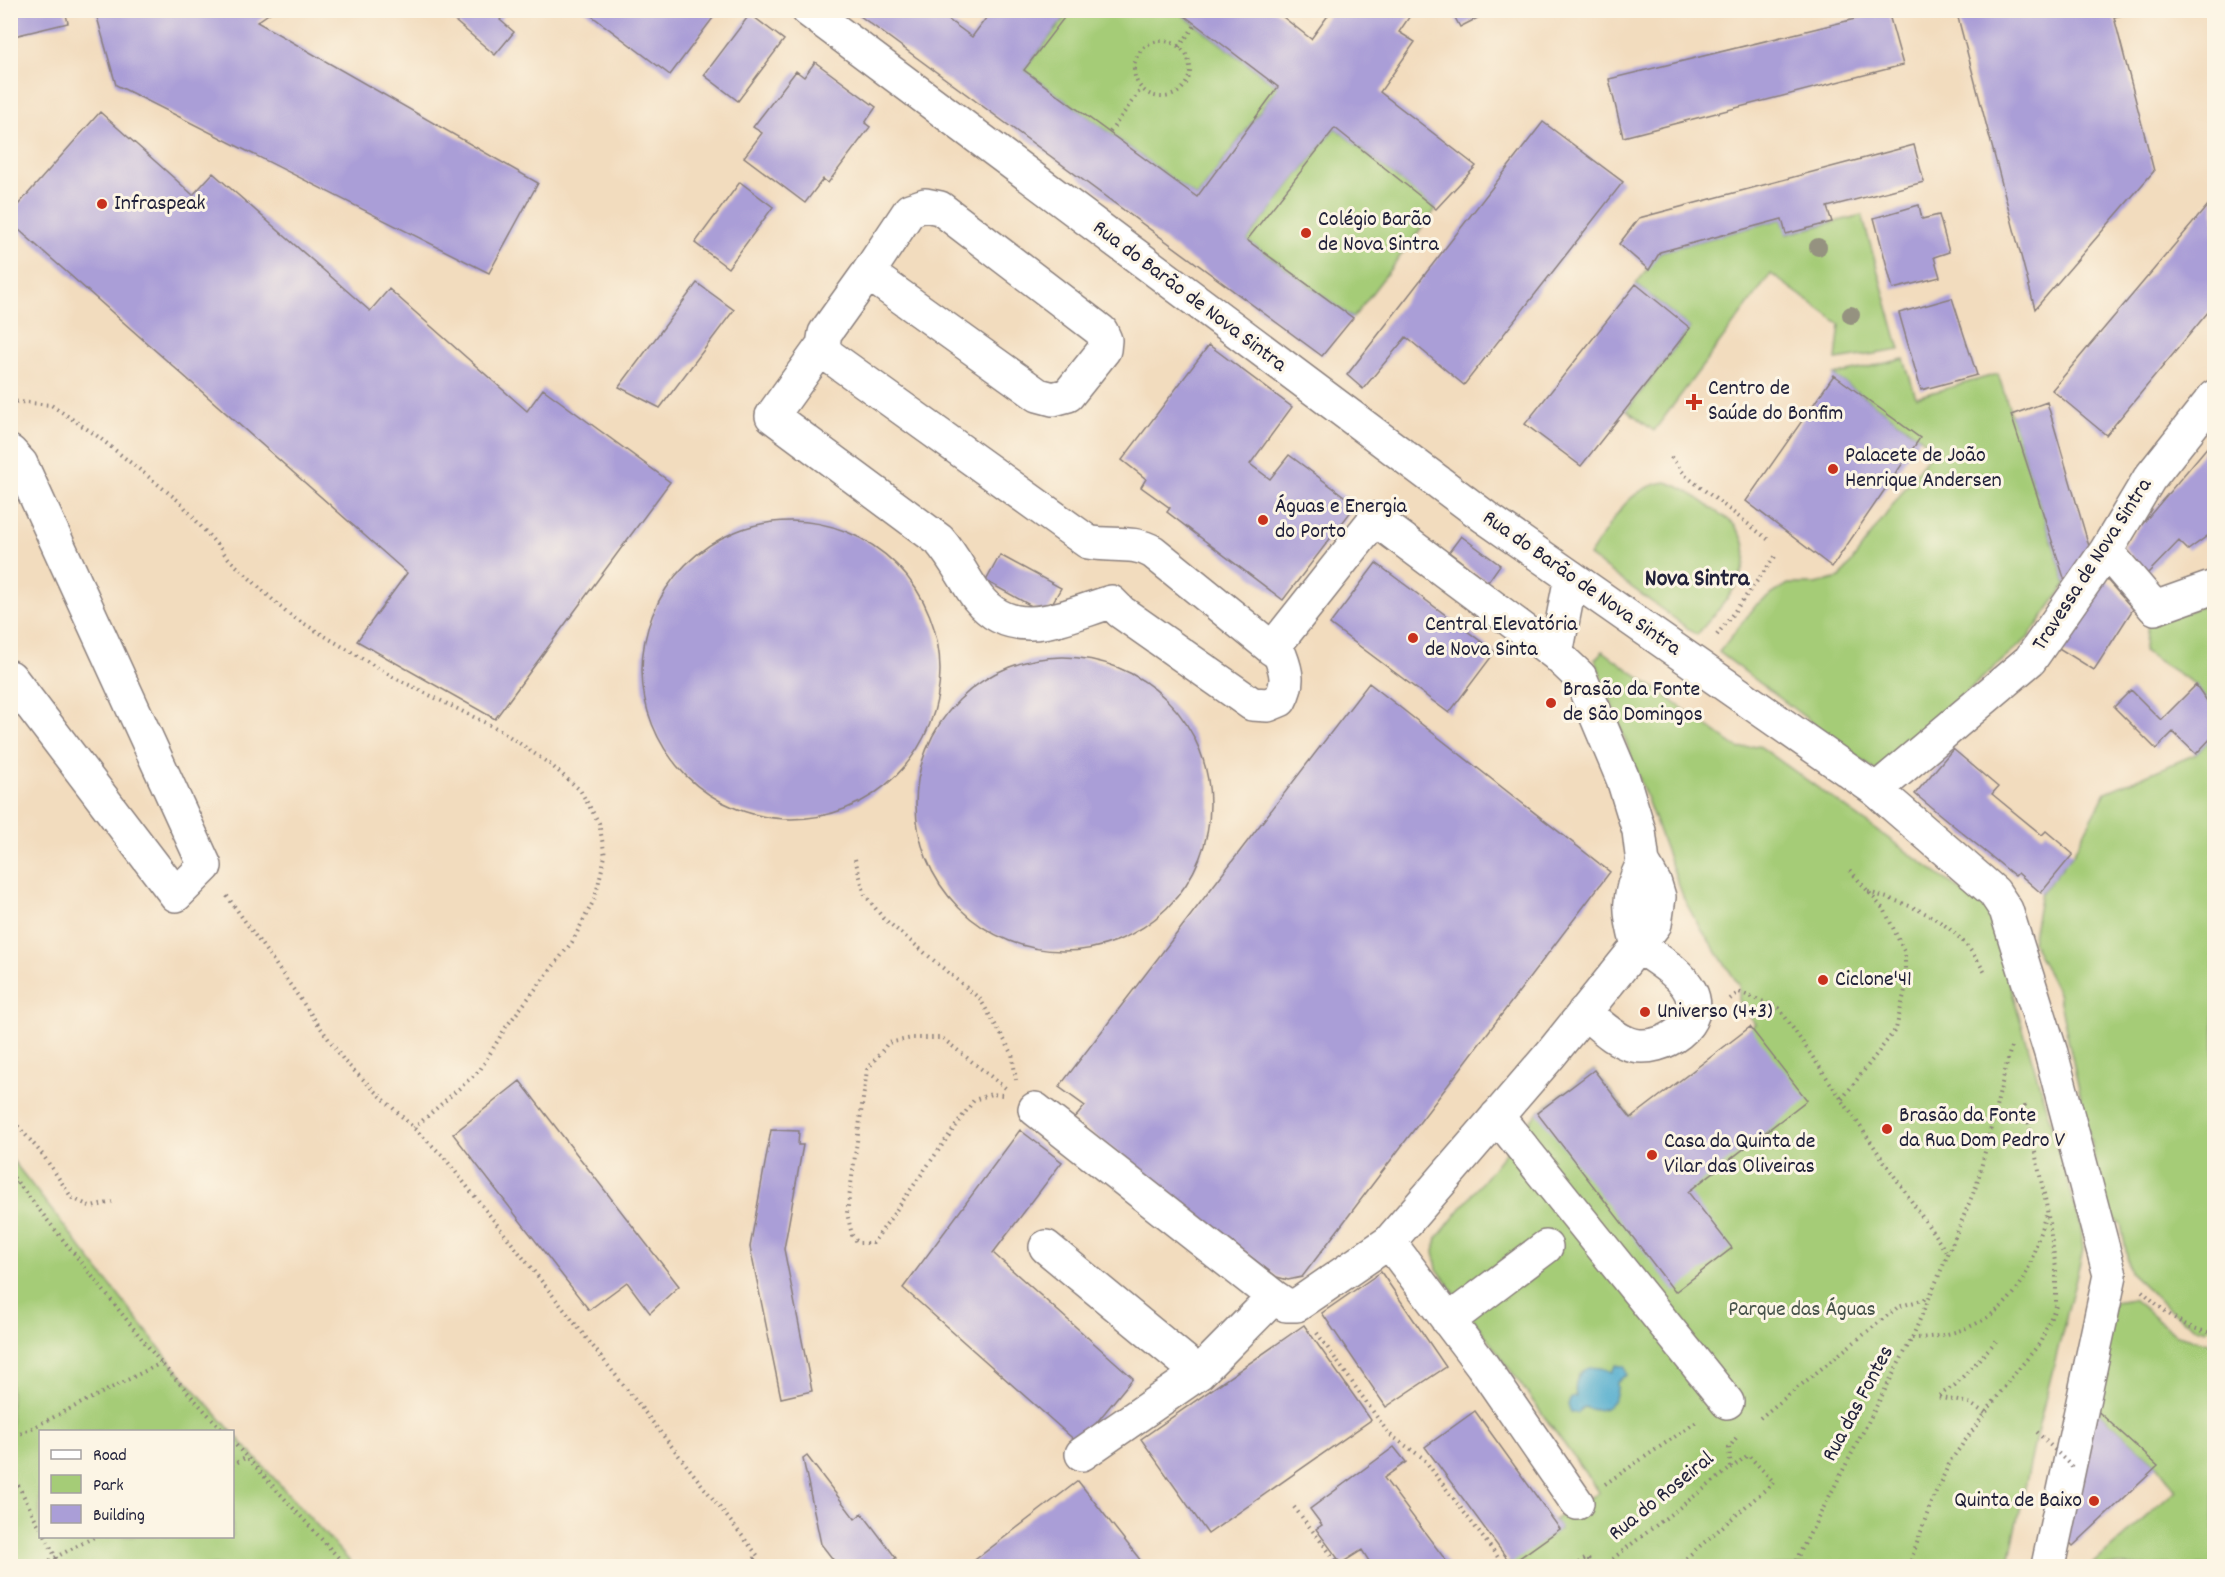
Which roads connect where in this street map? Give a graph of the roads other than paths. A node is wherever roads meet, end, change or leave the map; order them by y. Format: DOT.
graph roads {
  1 [pos="808,10"];
  2 [pos="868,273"];
  3 [pos="823,345"];
  4 [pos="2214,397"];
  5 [pos="10,452"];
  6 [pos="2106,551"];
  7 [pos="1571,577"];
  8 [pos="2214,587"];
  9 [pos="1272,648"];
  10 [pos="1556,654"];
  11 [pos="10,677"];
  12 [pos="1876,790"];
  13 [pos="1638,946"];
  14 [pos="1584,1012"];
  15 [pos="1025,1102"];
  16 [pos="1497,1116"];
  17 [pos="1389,1242"];
  18 [pos="1546,1246"];
  19 [pos="1047,1247"];
  20 [pos="1286,1301"];
  21 [pos="1448,1321"];
  22 [pos="1199,1373"];
  23 [pos="1727,1402"];
  24 [pos="1082,1454"];
  25 [pos="1577,1503"];
  26 [pos="2048,1566"];
  1 -- 7 [label="street, Rua do Barão de Nova Sintra"];
  2 -- 2 [label="street"];
  2 -- 3 [label="street"];
  3 -- 9 [label="street"];
  3 -- 9 [label="street"];
  4 -- 6 [label="street, Travessa de Nova Sintra"];
  5 -- 11 [label="street"];
  6 -- 8 [label="street"];
  6 -- 12 [label="street, Travessa de Nova Sintra"];
  7 -- 10 [label="street"];
  7 -- 12 [label="street, Rua do Barão de Nova Sintra"];
  9 -- 10 [label="street"];
  10 -- 13 [label="street"];
  12 -- 26 [label="street, Rua do Barão de Nova Sintra"];
  13 -- 14 [label="street"];
  13 -- 14 [label="street"];
  14 -- 16 [label="street"];
  15 -- 20 [label="street"];
  16 -- 17 [label="street"];
  16 -- 23 [label="street"];
  17 -- 20 [label="street"];
  17 -- 21 [label="street"];
  18 -- 21 [label="street"];
  19 -- 22 [label="street"];
  20 -- 22 [label="street"];
  21 -- 25 [label="street"];
  22 -- 24 [label="street"];
}
